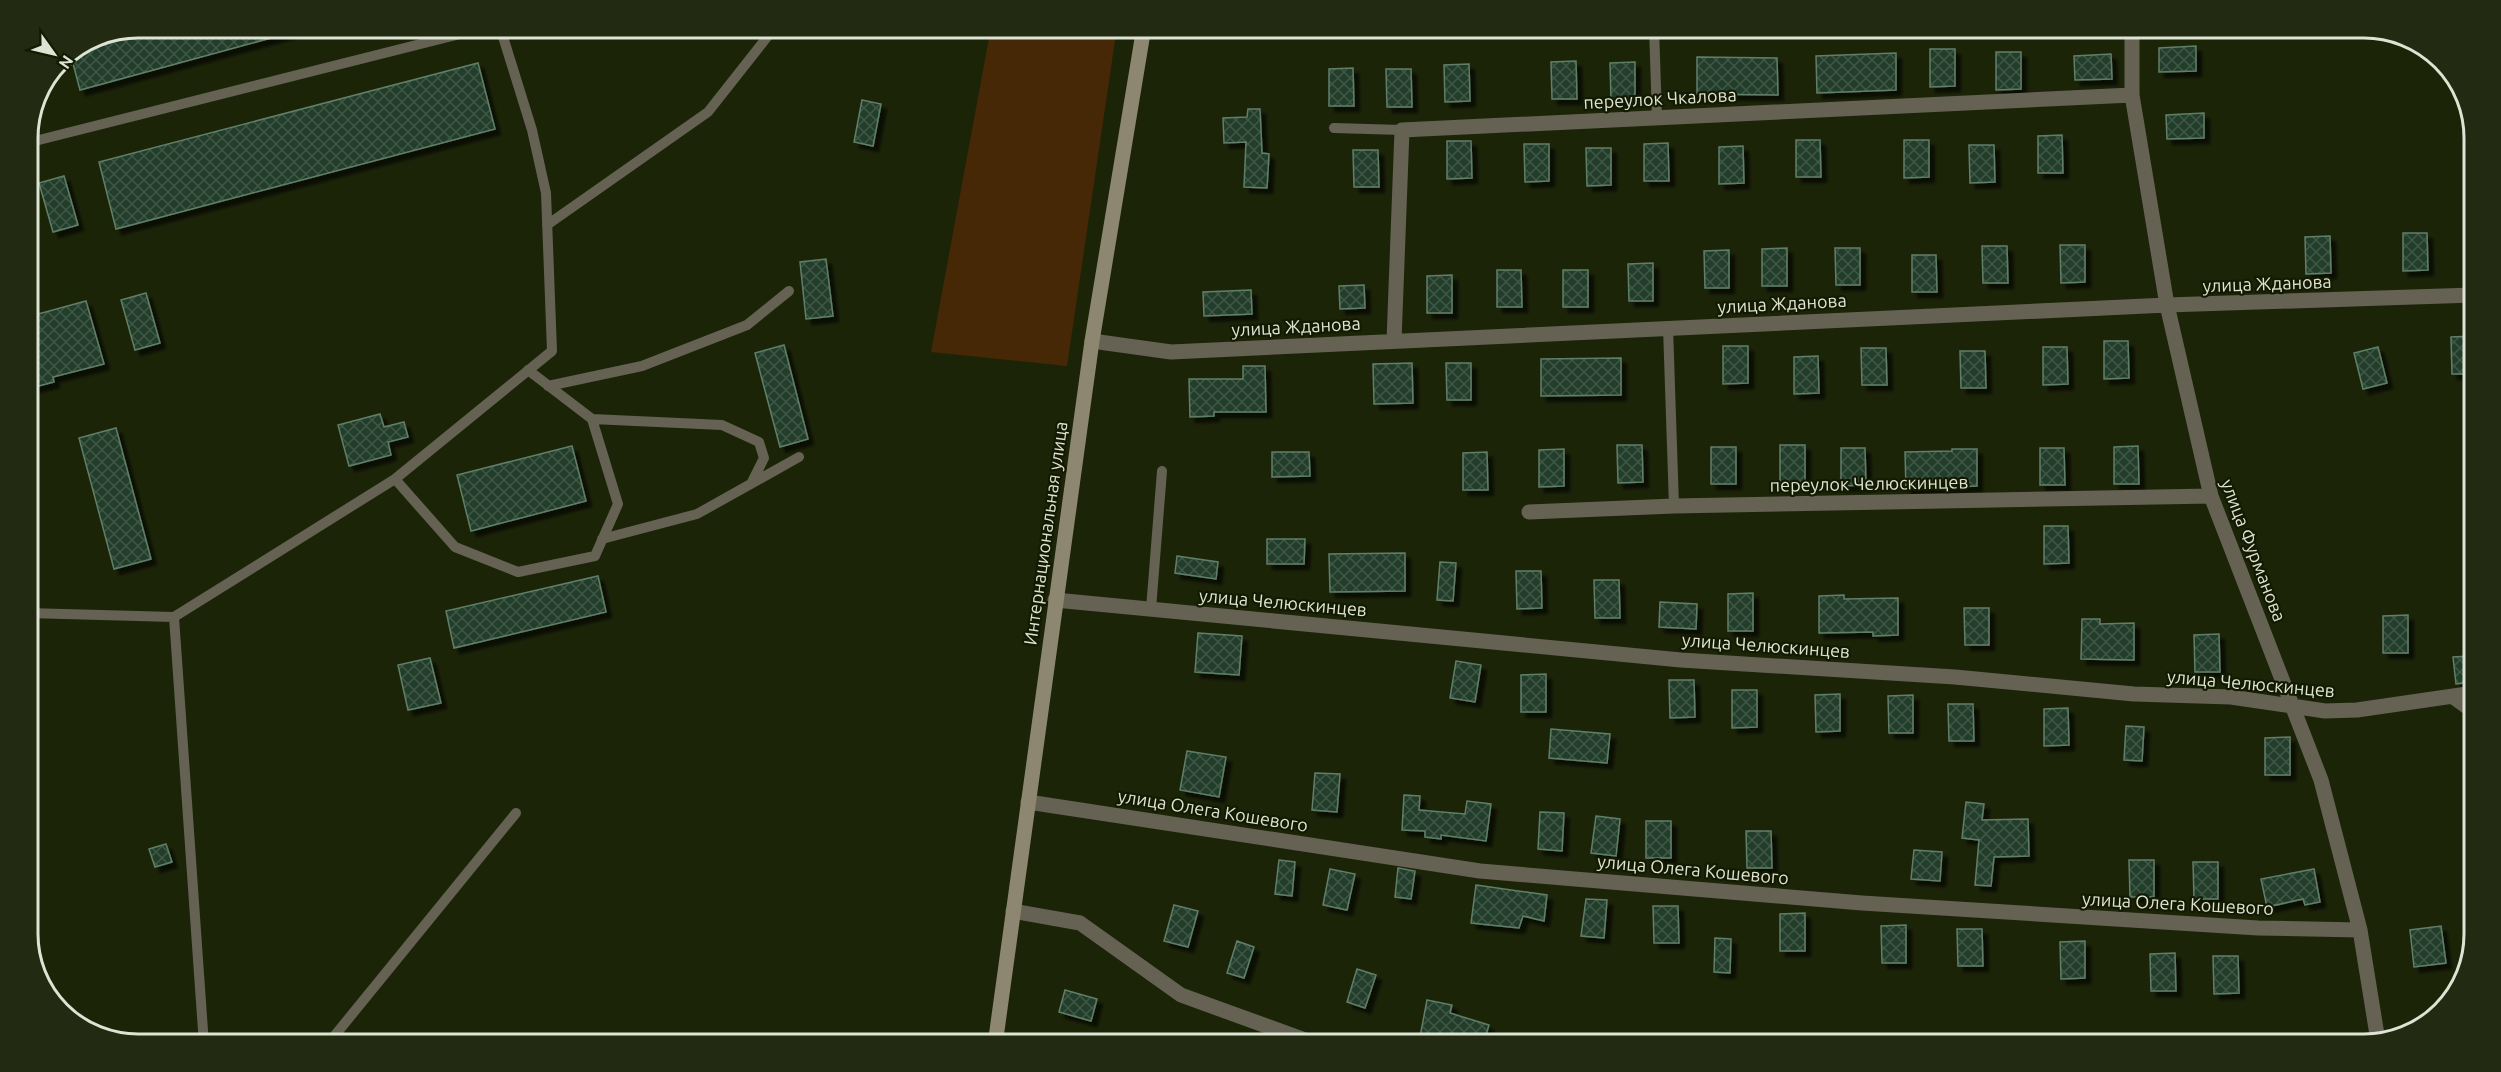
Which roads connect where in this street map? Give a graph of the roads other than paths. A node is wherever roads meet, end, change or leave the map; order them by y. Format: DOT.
graph roads {
  1 [pos="445,38"];
  2 [pos="503,38"];
  3 [pos="766,38"];
  4 [pos="1142,38"];
  5 [pos="1654,38"];
  6 [pos="2132,38"];
  7 [pos="2132,95"];
  8 [pos="1656,118"];
  9 [pos="1334,128"];
  10 [pos="1402,130"];
  11 [pos="38,140"];
  12 [pos="547,225"];
  13 [pos="789,291"];
  14 [pos="2463,295"];
  15 [pos="2167,305"];
  16 [pos="1668,327"];
  17 [pos="1395,341"];
  18 [pos="1092,342"];
  19 [pos="528,370"];
  20 [pos="548,386"];
  21 [pos="592,419"];
  22 [pos="799,457"];
  23 [pos="1162,471"];
  24 [pos="395,479"];
  25 [pos="752,484"];
  26 [pos="2211,496"];
  27 [pos="1674,506"];
  28 [pos="1529,512"];
  29 [pos="602,539"];
  30 [pos="1055,600"];
  31 [pos="1151,609"];
  32 [pos="38,613"];
  33 [pos="174,618"];
  34 [pos="2464,695"];
  35 [pos="2449,697"];
  36 [pos="2294,706"];
  37 [pos="2464,708"];
  38 [pos="1029,801"];
  39 [pos="516,813"];
  40 [pos="1013,911"];
  41 [pos="2360,930"];
  42 [pos="203,1034"];
  43 [pos="336,1034"];
  44 [pos="996,1034"];
  45 [pos="1288,1034"];
  46 [pos="2377,1034"];
  1 -- 11 [label="lane"];
  2 -- 12 [label="lane"];
  3 -- 12 [label="lane"];
  4 -- 18 [label="street, Интернациональная улица"];
  5 -- 8 [label="lane"];
  6 -- 7 [label="street, улица Фурманова"];
  7 -- 8 [label="street, переулок Чкалова"];
  7 -- 15 [label="street, улица Фурманова"];
  8 -- 10 [label="street, переулок Чкалова"];
  9 -- 10 [label="lane"];
  10 -- 17 [label="street"];
  12 -- 19 [label="lane"];
  13 -- 20 [label="lane"];
  14 -- 15 [label="street, улица Жданова"];
  15 -- 16 [label="street, улица Жданова"];
  15 -- 26 [label="street, улица Фурманова"];
  16 -- 17 [label="street, улица Жданова"];
  16 -- 27 [label="lane"];
  17 -- 18 [label="street, улица Жданова"];
  18 -- 30 [label="street, Интернациональная улица"];
  19 -- 20 [label="lane"];
  19 -- 24 [label="lane"];
  20 -- 21 [label="lane"];
  21 -- 25 [label="lane"];
  21 -- 29 [label="lane"];
  22 -- 25 [label="lane"];
  23 -- 31 [label="lane"];
  24 -- 29 [label="lane"];
  24 -- 33 [label="lane"];
  25 -- 29 [label="lane"];
  26 -- 27 [label="street, переулок Челюскинцев"];
  26 -- 36 [label="street, улица Фурманова"];
  27 -- 28 [label="street, переулок Челюскинцев"];
  30 -- 31 [label="street, улица Челюскинцев"];
  30 -- 38 [label="street, Интернациональная улица"];
  31 -- 36 [label="street, улица Челюскинцев"];
  32 -- 33 [label="lane"];
  33 -- 42 [label="lane"];
  34 -- 35 [label="street, улица Челюскинцев"];
  35 -- 36 [label="street, улица Челюскинцев"];
  35 -- 37 [label="lane"];
  36 -- 41 [label="street, улица Фурманова"];
  38 -- 40 [label="street, Интернациональная улица"];
  38 -- 41 [label="street, улица Олега Кошевого"];
  39 -- 43 [label="lane"];
  40 -- 44 [label="street, Интернациональная улица"];
  40 -- 45 [label="street"];
  41 -- 46 [label="street, улица Фурманова"];
}
